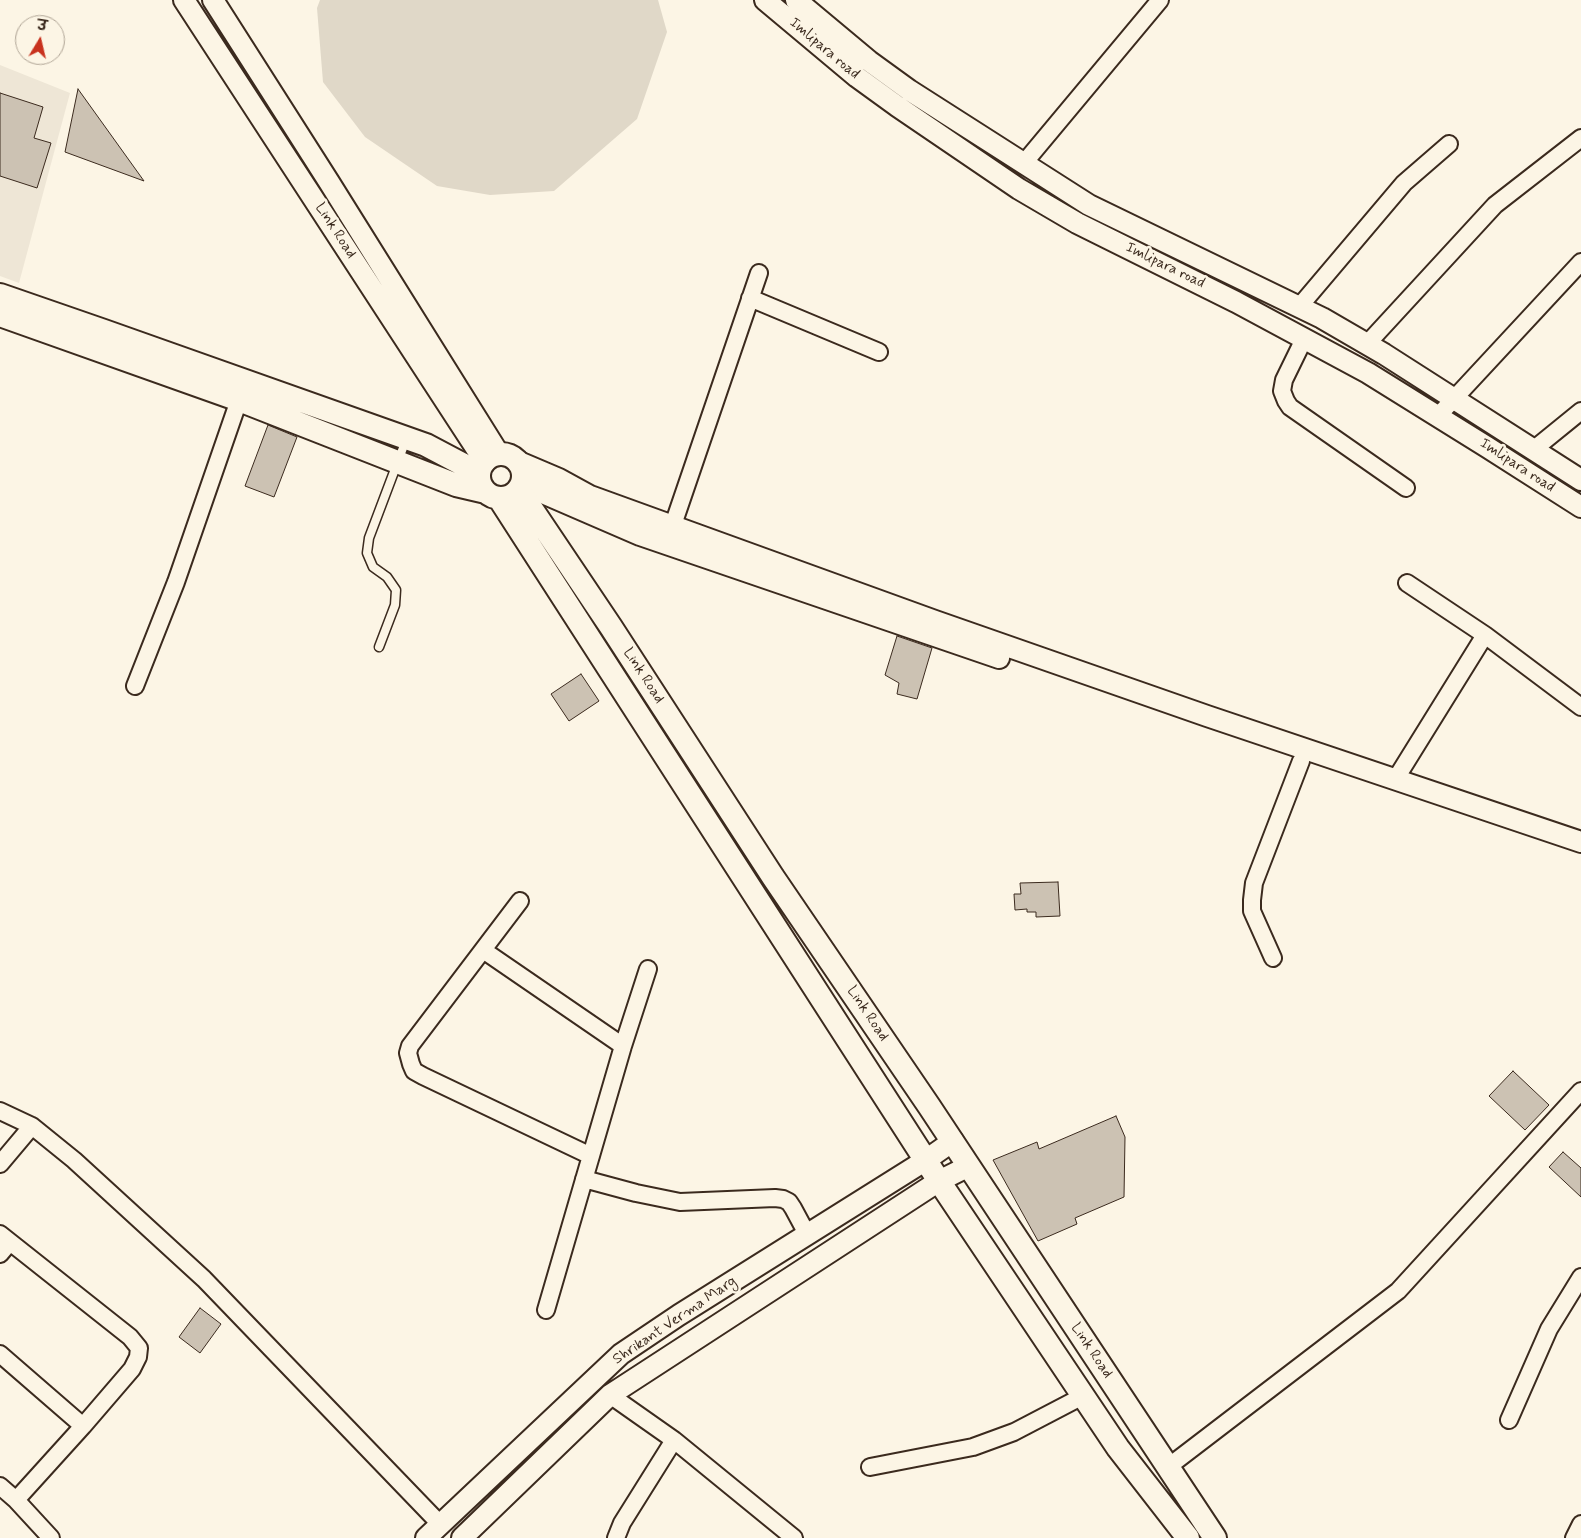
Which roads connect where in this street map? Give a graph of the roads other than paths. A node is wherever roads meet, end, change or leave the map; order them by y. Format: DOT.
graph roads {
  1 [pos="184,0"];
  2 [pos="213,0"];
  3 [pos="765,0"];
  4 [pos="796,0"];
  5 [pos="1160,0"];
  6 [pos="1581,138"];
  7 [pos="1449,144"];
  8 [pos="1024,163"];
  9 [pos="1581,262"];
  10 [pos="759,273"];
  11 [pos="0,295"];
  12 [pos="750,298"];
  13 [pos="1299,307"];
  14 [pos="0,315"];
  15 [pos="1304,339"];
  16 [pos="1367,344"];
  17 [pos="879,352"];
  18 [pos="1455,399"];
  19 [pos="240,400"];
  20 [pos="1581,411"];
  21 [pos="1438,416"];
  22 [pos="407,438"];
  23 [pos="1534,450"];
  24 [pos="399,462"];
  25 [pos="501,477"];
  26 [pos="1581,480"];
  27 [pos="1406,488"];
  28 [pos="1581,507"];
  29 [pos="672,525"];
  30 [pos="1407,583"];
  31 [pos="1485,635"];
  32 [pos="379,647"];
  33 [pos="135,686"];
  34 [pos="1581,707"];
  35 [pos="1301,761"];
  36 [pos="1396,780"];
  37 [pos="1581,842"];
  38 [pos="1581,857"];
  39 [pos="520,901"];
  40 [pos="483,950"];
  41 [pos="1273,958"];
  42 [pos="648,970"];
  43 [pos="623,1046"];
  44 [pos="1581,1091"];
  45 [pos="0,1111"];
  46 [pos="32,1126"];
  47 [pos="953,1141"];
  48 [pos="591,1156"];
  49 [pos="926,1160"];
  50 [pos="0,1164"];
  51 [pos="968,1166"];
  52 [pos="584,1179"];
  53 [pos="939,1181"];
  54 [pos="807,1234"];
  55 [pos="3,1243"];
  56 [pos="1581,1277"];
  57 [pos="546,1310"];
  58 [pos="0,1354"];
  59 [pos="610,1395"];
  60 [pos="1083,1396"];
  61 [pos="1509,1420"];
  62 [pos="83,1426"];
  63 [pos="674,1440"];
  64 [pos="870,1467"];
  65 [pos="1168,1467"];
  66 [pos="0,1486"];
  67 [pos="16,1500"];
  68 [pos="1581,1524"];
  69 [pos="441,1525"];
  70 [pos="51,1538"];
  71 [pos="426,1538"];
  72 [pos="462,1538"];
  73 [pos="616,1538"];
  74 [pos="794,1538"];
  75 [pos="1188,1538"];
  76 [pos="1215,1538"];
  77 [pos="1574,1538"];
  1 -- 25 [label="street, Link Road"];
  2 -- 25 [label="street, Link Road"];
  3 -- 15 [label="street, Imlipara road"];
  4 -- 8 [label="street, Imlipara road"];
  5 -- 8 [label="street"];
  6 -- 16 [label="street"];
  7 -- 13 [label="street"];
  8 -- 13 [label="street, Imlipara road"];
  9 -- 18 [label="street"];
  10 -- 12 [label="street"];
  11 -- 22 [label="main road"];
  12 -- 17 [label="street"];
  12 -- 29 [label="street"];
  13 -- 16 [label="street, Imlipara road"];
  14 -- 19 [label="main road"];
  15 -- 21 [label="street, Imlipara road"];
  15 -- 27 [label="street"];
  16 -- 18 [label="street, Imlipara road"];
  18 -- 21 [label="street"];
  18 -- 23 [label="street, Imlipara road"];
  19 -- 24 [label="main road"];
  19 -- 33 [label="street"];
  20 -- 23 [label="street"];
  21 -- 28 [label="street, Imlipara road"];
  22 -- 24 [label="lane"];
  22 -- 25 [label="main road"];
  23 -- 26 [label="street, Imlipara road"];
  24 -- 25 [label="main road"];
  24 -- 32 [label="lane"];
  25 -- 29 [label="street"];
  25 -- 35 [label="street"];
  25 -- 47 [label="main road, Link Road"];
  25 -- 49 [label="main road, Link Road"];
  29 -- 36 [label="street"];
  30 -- 31 [label="street"];
  31 -- 34 [label="street"];
  31 -- 36 [label="street"];
  35 -- 38 [label="street"];
  35 -- 41 [label="street"];
  36 -- 37 [label="street"];
  39 -- 40 [label="street"];
  40 -- 43 [label="street"];
  40 -- 48 [label="street"];
  42 -- 43 [label="street"];
  43 -- 48 [label="street"];
  44 -- 65 [label="street"];
  45 -- 46 [label="street"];
  46 -- 50 [label="street"];
  46 -- 69 [label="street"];
  47 -- 49 [label="street, Shrikant Verma Marg"];
  47 -- 51 [label="main road, Link Road"];
  48 -- 52 [label="street"];
  49 -- 53 [label="main road, Link Road"];
  49 -- 54 [label="street, Shrikant Verma Marg"];
  51 -- 53 [label="street, Shrikant Verma Marg"];
  51 -- 65 [label="main road, Link Road"];
  52 -- 54 [label="street"];
  52 -- 57 [label="street"];
  53 -- 59 [label="street, Shrikant Verma Marg"];
  53 -- 60 [label="main road, Link Road"];
  54 -- 69 [label="street, Shrikant Verma Marg"];
  55 -- 62 [label="street"];
  56 -- 61 [label="street"];
  58 -- 62 [label="street"];
  59 -- 63 [label="street"];
  59 -- 72 [label="street, Shrikant Verma Marg"];
  60 -- 64 [label="street"];
  60 -- 75 [label="main road, Link Road"];
  62 -- 67 [label="street"];
  63 -- 73 [label="street"];
  63 -- 74 [label="street"];
  65 -- 76 [label="main road, Link Road"];
  66 -- 67 [label="street"];
  67 -- 70 [label="street"];
  68 -- 77 [label="street"];
  69 -- 71 [label="street, Shrikant Verma Marg"];
}
